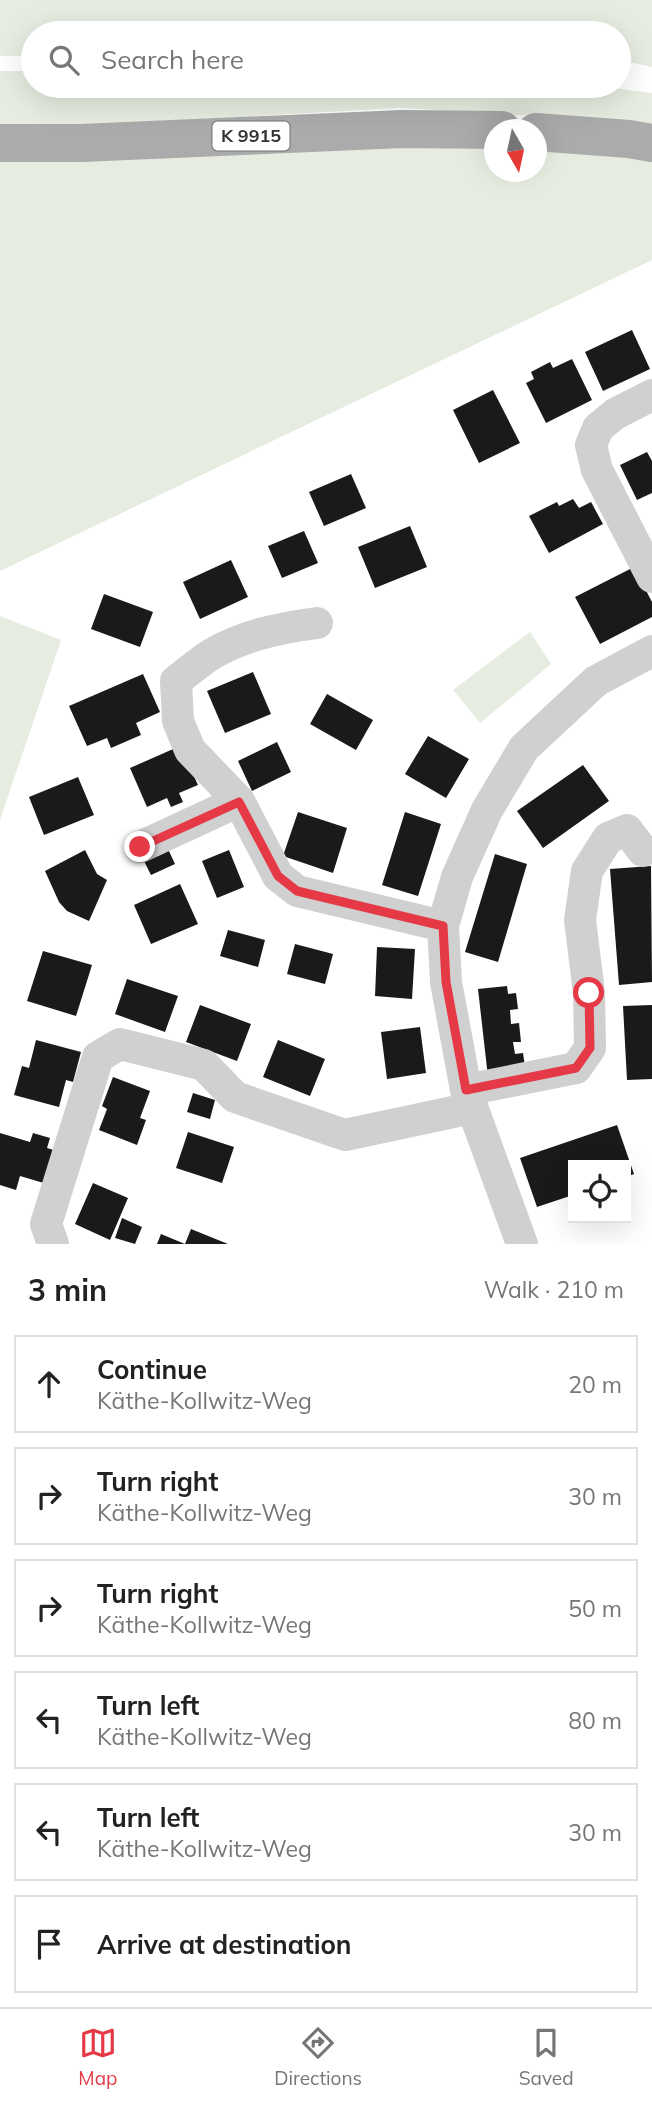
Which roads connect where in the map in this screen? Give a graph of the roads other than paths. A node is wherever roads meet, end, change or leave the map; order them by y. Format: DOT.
graph roads {
  1 [pos="484,130"];
  2 [pos="547,133"];
  3 [pos="0,143"];
  4 [pos="652,144"];
  5 [pos="652,395"];
  6 [pos="652,577"];
  7 [pos="317,624"];
  8 [pos="652,651"];
  9 [pos="239,802"];
  10 [pos="140,847"];
  11 [pos="643,851"];
  12 [pos="443,926"];
  13 [pos="469,1099"];
  14 [pos="53,1244"];
  15 [pos="522,1244"];
  1 -- 3 [label="main road, K 9915"];
  2 -- 4 [label="main road"];
  5 -- 6 [label="street"];
  7 -- 9 [label="street"];
  8 -- 12 [label="street"];
  9 -- 10 [label="street"];
  9 -- 12 [label="street"];
  11 -- 13 [label="street"];
  12 -- 13 [label="street"];
  13 -- 14 [label="street"];
  13 -- 15 [label="street"];
}
